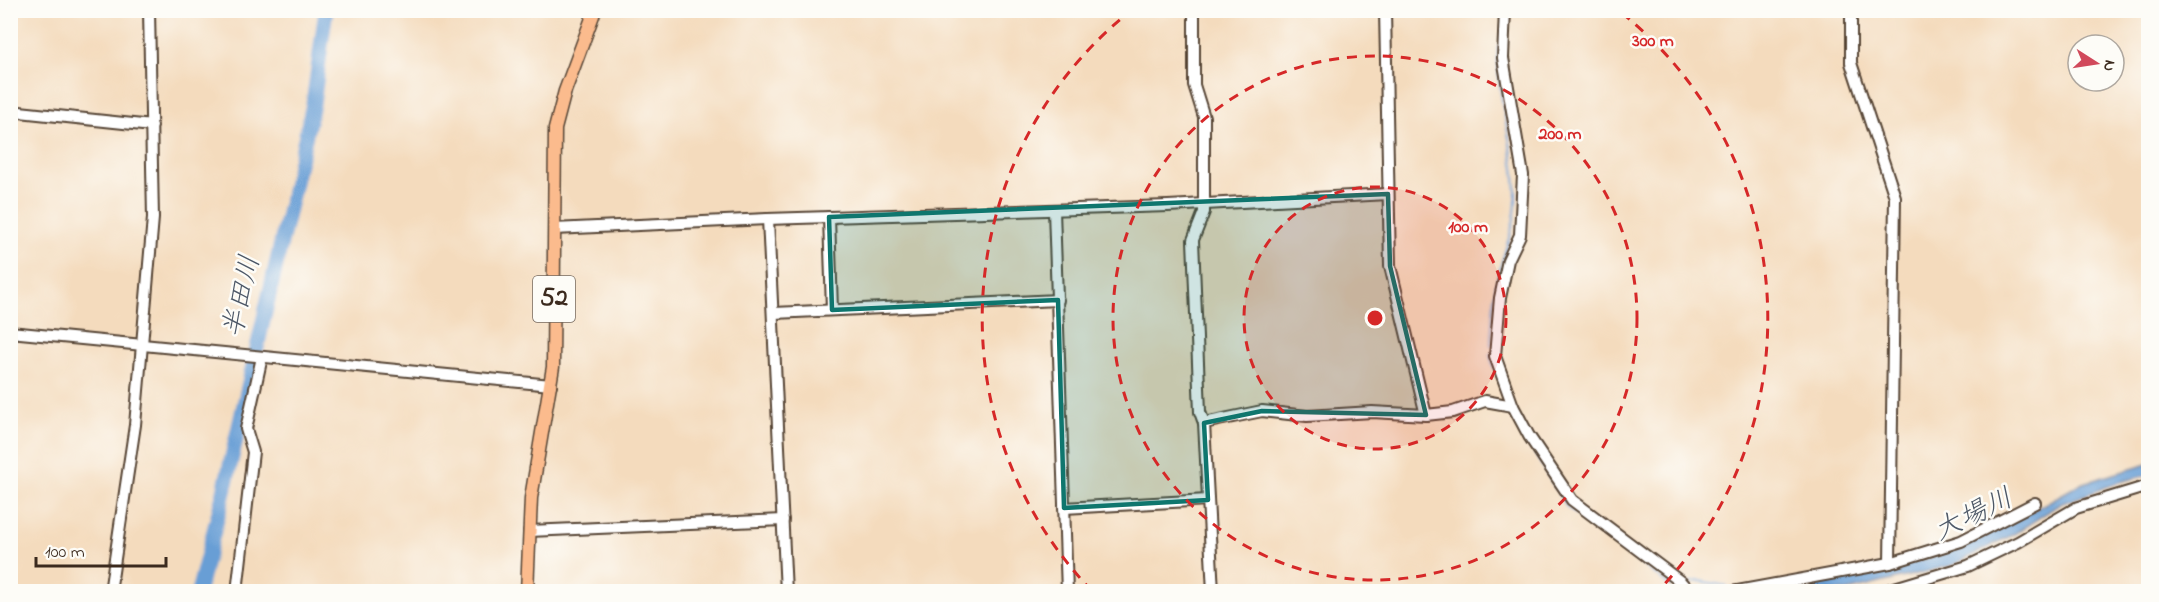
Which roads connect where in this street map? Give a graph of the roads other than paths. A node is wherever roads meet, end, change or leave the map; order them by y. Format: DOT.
graph roads {
  1 [pos="149,10"];
  2 [pos="595,10"];
  3 [pos="1194,10"];
  4 [pos="1385,10"];
  5 [pos="1505,10"];
  6 [pos="1851,10"];
  7 [pos="10,111"];
  8 [pos="152,126"];
  9 [pos="1388,194"];
  10 [pos="1205,203"];
  11 [pos="1054,210"];
  12 [pos="829,218"];
  13 [pos="768,219"];
  14 [pos="554,229"];
  15 [pos="1058,300"];
  16 [pos="832,310"];
  17 [pos="774,313"];
  18 [pos="10,332"];
  19 [pos="141,345"];
  20 [pos="258,356"];
  21 [pos="551,385"];
  22 [pos="1509,405"];
  23 [pos="1426,415"];
  24 [pos="1204,423"];
  25 [pos="2148,486"];
  26 [pos="1208,500"];
  27 [pos="2035,503"];
  28 [pos="1064,508"];
  29 [pos="783,520"];
  30 [pos="529,531"];
  31 [pos="1890,563"];
  32 [pos="110,591"];
  33 [pos="237,591"];
  34 [pos="527,591"];
  35 [pos="786,591"];
  36 [pos="1067,591"];
  37 [pos="1213,591"];
  38 [pos="1689,591"];
  39 [pos="1732,591"];
  40 [pos="1881,591"];
  1 -- 8 [label="street"];
  2 -- 14 [label="main road, 52"];
  3 -- 10 [label="street"];
  4 -- 9 [label="street"];
  5 -- 22 [label="street"];
  6 -- 31 [label="street"];
  7 -- 8 [label="street"];
  8 -- 19 [label="street"];
  9 -- 10 [label="street"];
  9 -- 23 [label="street"];
  10 -- 11 [label="street"];
  10 -- 24 [label="street"];
  11 -- 12 [label="street"];
  11 -- 15 [label="street"];
  12 -- 13 [label="street"];
  12 -- 16 [label="street"];
  13 -- 14 [label="street"];
  13 -- 17 [label="street"];
  14 -- 21 [label="main road, 52"];
  15 -- 16 [label="street"];
  15 -- 28 [label="street"];
  16 -- 17 [label="street"];
  17 -- 29 [label="street"];
  18 -- 19 [label="street"];
  19 -- 20 [label="street"];
  19 -- 32 [label="street"];
  20 -- 21 [label="street"];
  20 -- 33 [label="street"];
  21 -- 30 [label="main road, 52"];
  22 -- 23 [label="street"];
  22 -- 38 [label="street"];
  23 -- 24 [label="street"];
  24 -- 26 [label="street"];
  25 -- 40 [label="street"];
  26 -- 28 [label="street"];
  26 -- 37 [label="street"];
  27 -- 31 [label="street"];
  28 -- 36 [label="street"];
  29 -- 30 [label="street"];
  29 -- 35 [label="street"];
  30 -- 34 [label="main road, 52"];
  31 -- 39 [label="street"];
}
